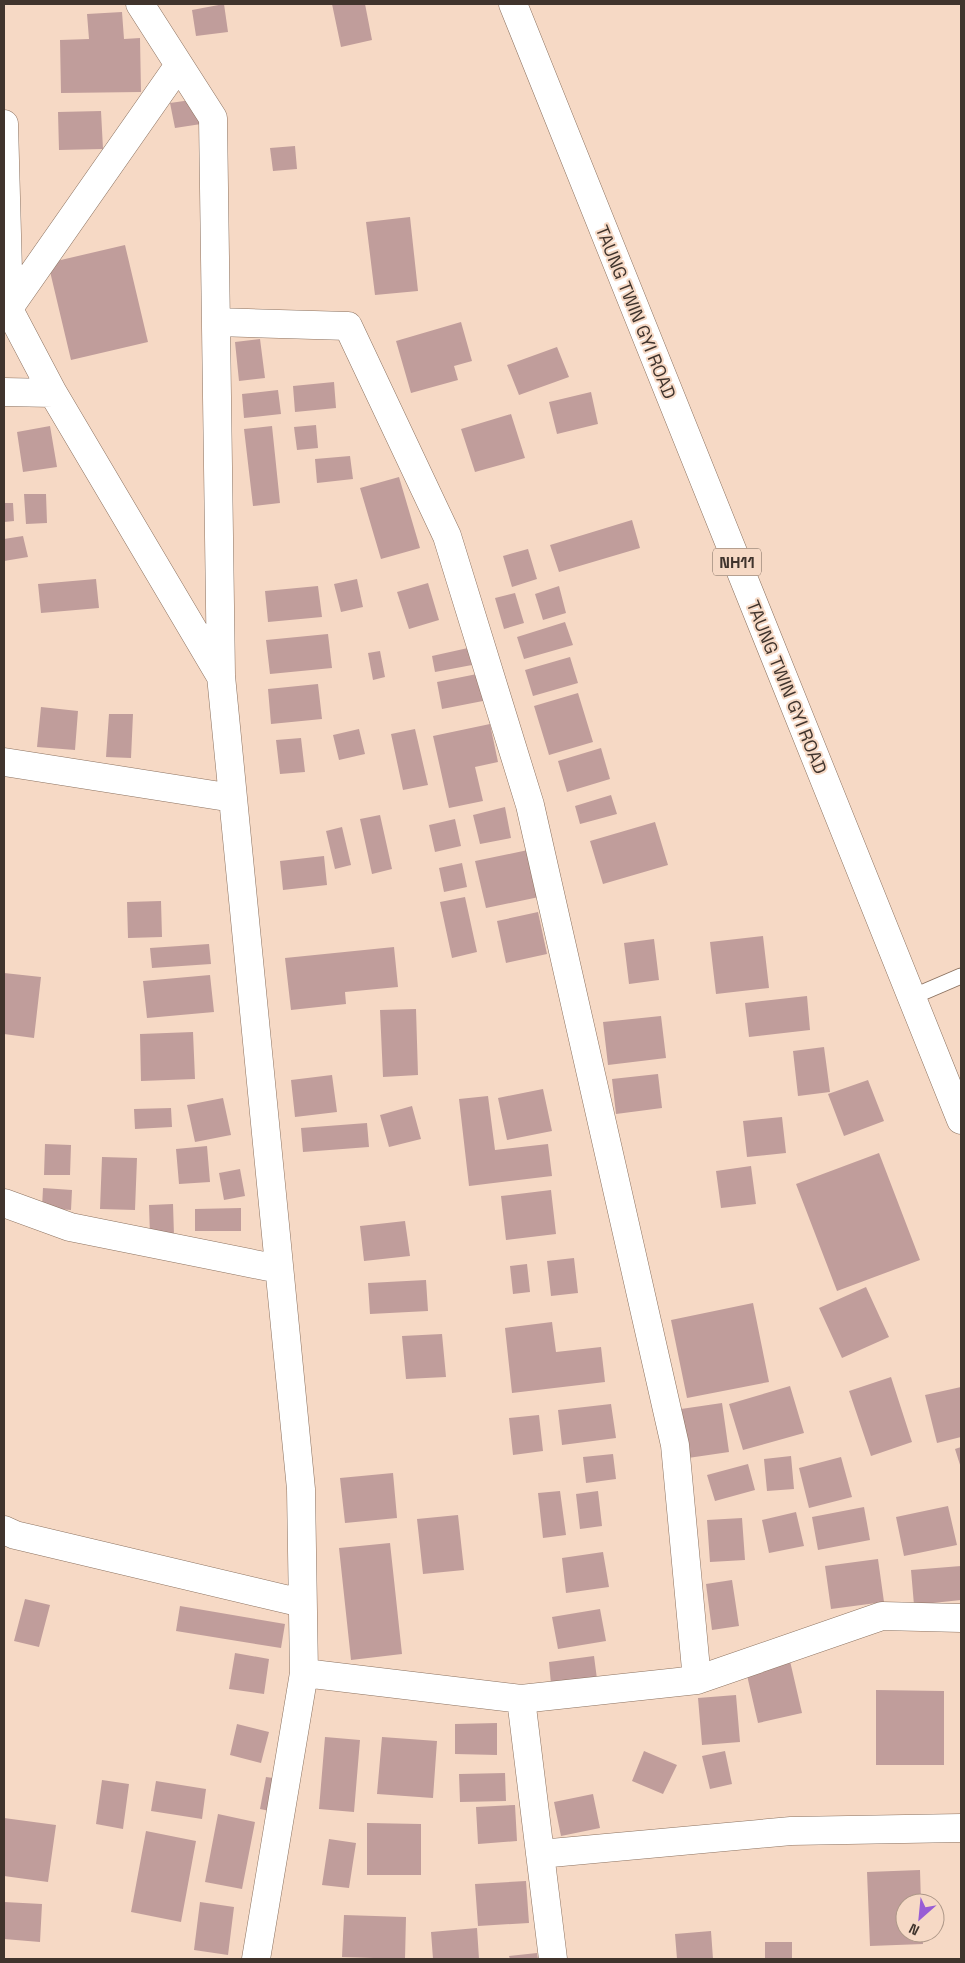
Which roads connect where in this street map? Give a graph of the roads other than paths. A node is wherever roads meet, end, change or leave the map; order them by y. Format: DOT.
graph roads {
  1 [pos="140,4"];
  2 [pos="513,4"];
  3 [pos="179,65"];
  4 [pos="4,124"];
  5 [pos="6,304"];
  6 [pos="216,322"];
  7 [pos="4,392"];
  8 [pos="52,393"];
  9 [pos="221,676"];
  10 [pos="4,762"];
  11 [pos="233,798"];
  12 [pos="961,976"];
  13 [pos="912,997"];
  14 [pos="961,1120"];
  15 [pos="4,1203"];
  16 [pos="279,1269"];
  17 [pos="4,1530"];
  18 [pos="302,1603"];
  19 [pos="961,1618"];
  20 [pos="304,1673"];
  21 [pos="697,1680"];
  22 [pos="521,1699"];
  23 [pos="961,1828"];
  24 [pos="540,1854"];
  25 [pos="256,1959"];
  26 [pos="552,1959"];
  1 -- 3 [label="main road"];
  2 -- 13 [label="main road, TAUNG TWIN GYI ROAD / NH11"];
  3 -- 5 [label="main road"];
  3 -- 6 [label="main road"];
  4 -- 5 [label="main road"];
  5 -- 8 [label="main road"];
  6 -- 9 [label="main road"];
  6 -- 21 [label="main road"];
  7 -- 8 [label="main road"];
  8 -- 9 [label="main road"];
  9 -- 11 [label="main road"];
  10 -- 11 [label="main road"];
  11 -- 16 [label="main road"];
  12 -- 13 [label="lane"];
  13 -- 14 [label="main road, TAUNG TWIN GYI ROAD / NH11"];
  15 -- 16 [label="main road"];
  16 -- 18 [label="main road"];
  17 -- 18 [label="main road"];
  18 -- 20 [label="main road"];
  19 -- 21 [label="main road"];
  20 -- 22 [label="main road"];
  20 -- 25 [label="main road"];
  21 -- 22 [label="main road"];
  22 -- 24 [label="main road"];
  23 -- 24 [label="main road"];
  24 -- 26 [label="main road"];
}
